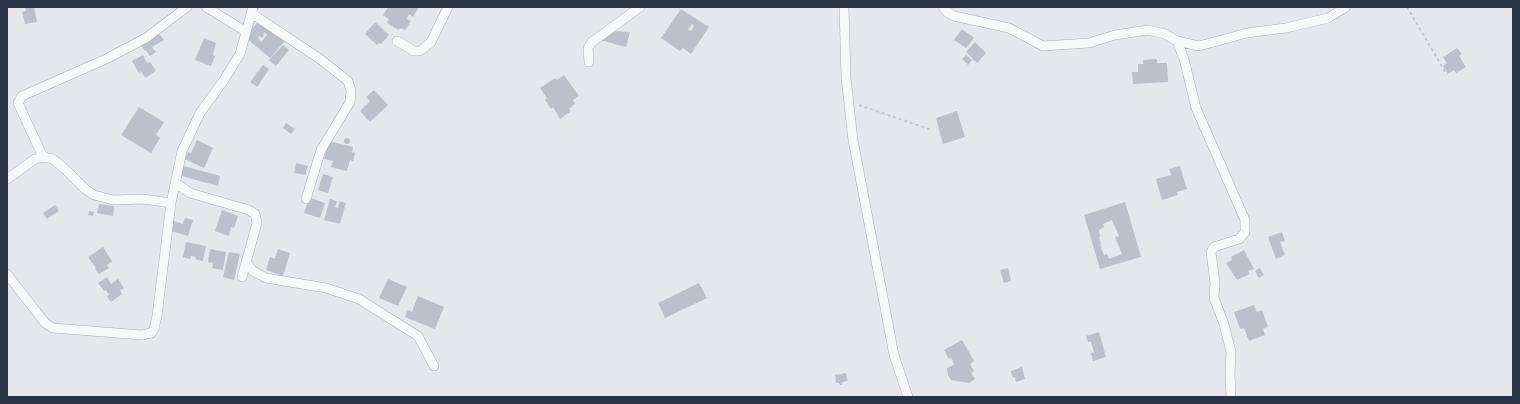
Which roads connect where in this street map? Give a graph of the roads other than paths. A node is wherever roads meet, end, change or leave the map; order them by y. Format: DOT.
graph roads {
  1 [pos="187,7"];
  2 [pos="206,7"];
  3 [pos="448,7"];
  4 [pos="640,7"];
  5 [pos="844,7"];
  6 [pos="943,7"];
  7 [pos="1346,7"];
  8 [pos="252,10"];
  9 [pos="245,31"];
  10 [pos="396,41"];
  11 [pos="1177,41"];
  12 [pos="589,62"];
  13 [pos="43,157"];
  14 [pos="7,180"];
  15 [pos="176,183"];
  16 [pos="306,199"];
  17 [pos="171,203"];
  18 [pos="246,262"];
  19 [pos="7,274"];
  20 [pos="242,277"];
  21 [pos="434,366"];
  22 [pos="908,397"];
  23 [pos="1232,397"];
  1 -- 13 [label="street"];
  2 -- 9 [label="street"];
  3 -- 10 [label="street"];
  4 -- 12 [label="street"];
  5 -- 22 [label="street"];
  6 -- 11 [label="street"];
  7 -- 11 [label="street"];
  8 -- 9 [label="street"];
  8 -- 16 [label="street"];
  9 -- 15 [label="street"];
  11 -- 23 [label="street"];
  13 -- 14 [label="street"];
  13 -- 17 [label="street"];
  15 -- 17 [label="street"];
  15 -- 18 [label="street"];
  17 -- 19 [label="street"];
  18 -- 20 [label="street"];
  18 -- 21 [label="street"];
}
